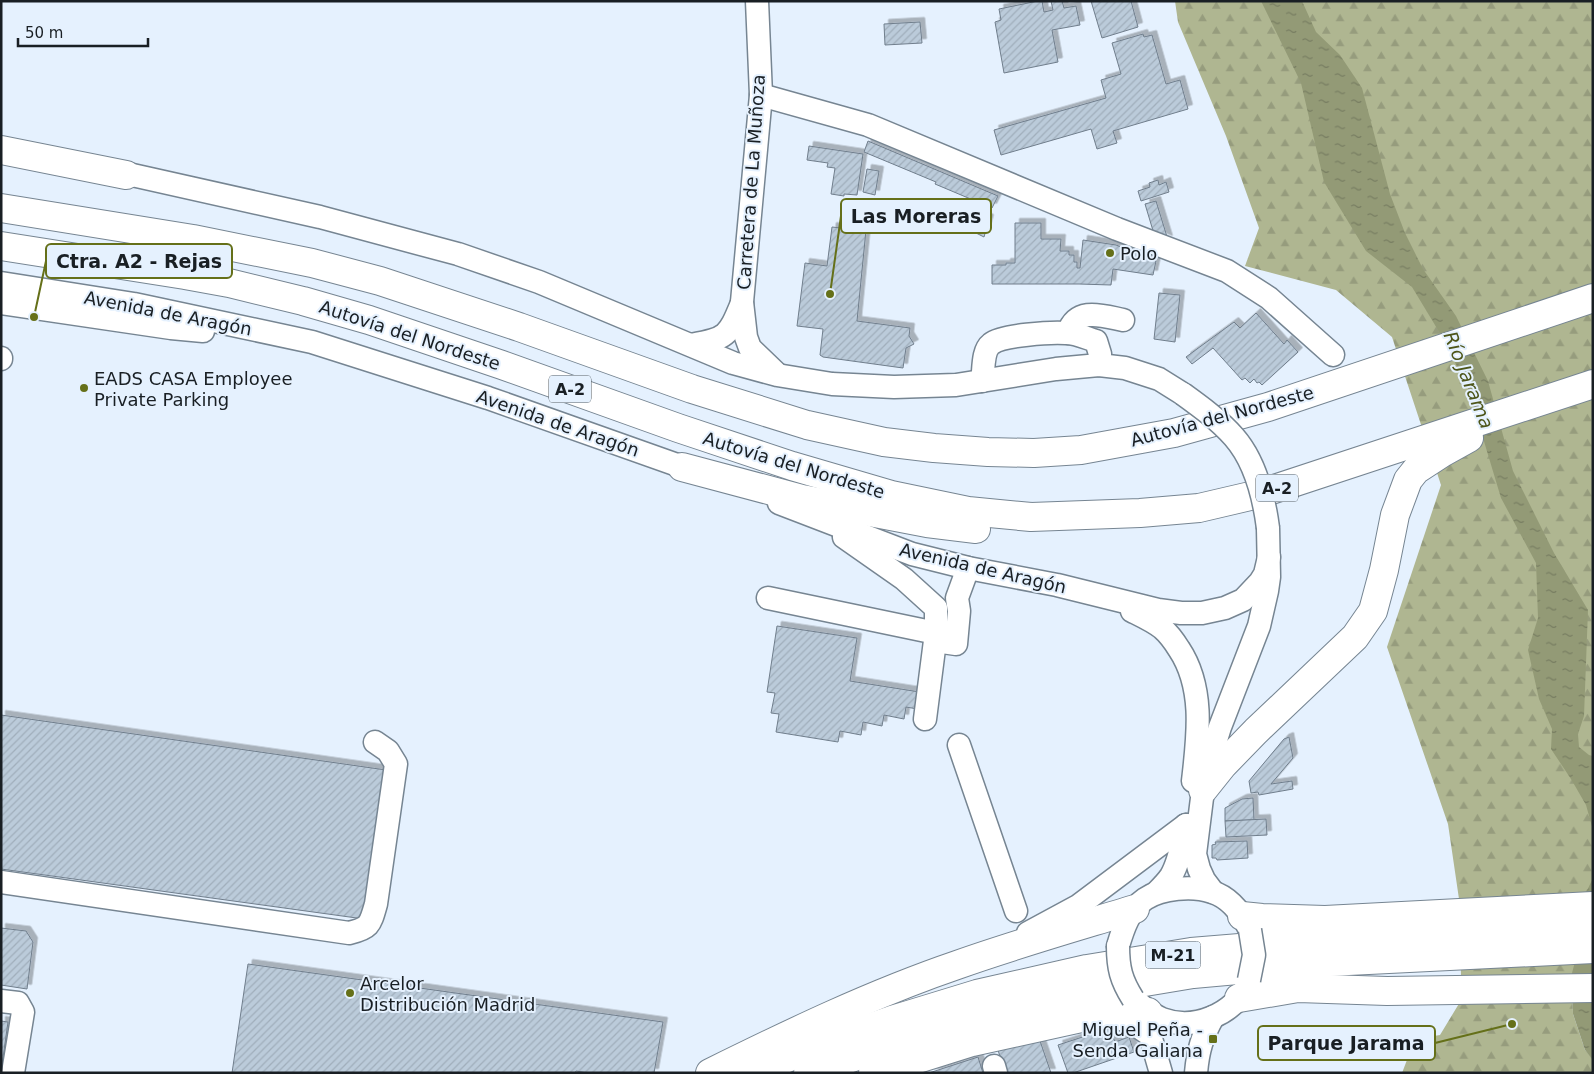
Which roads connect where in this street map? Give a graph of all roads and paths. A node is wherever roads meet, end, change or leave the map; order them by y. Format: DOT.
graph roads {
  1 [pos="758,1"];
  2 [pos="761,95"];
  3 [pos="1,140"];
  4 [pos="1,150"];
  5 [pos="126,175"];
  6 [pos="1,208"];
  7 [pos="1,246"];
  8 [pos="1,283"];
  9 [pos="1593,298"];
  10 [pos="742,302"];
  11 [pos="1,303"];
  12 [pos="1123,320"];
  13 [pos="250,329"];
  14 [pos="1068,333"];
  15 [pos="691,345"];
  16 [pos="1333,354"];
  17 [pos="1099,366"];
  18 [pos="777,375"];
  19 [pos="982,381"];
  20 [pos="1593,384"];
  21 [pos="1413,457"];
  22 [pos="682,467"];
  23 [pos="1140,513"];
  24 [pos="816,517"];
  25 [pos="1269,557"];
  26 [pos="968,568"];
  27 [pos="1104,597"];
  28 [pos="768,598"];
  29 [pos="935,637"];
  30 [pos="925,719"];
  31 [pos="375,742"];
  32 [pos="959,745"];
  33 [pos="1203,790"];
  34 [pos="1186,825"];
  35 [pos="1,882"];
  36 [pos="1157,892"];
  37 [pos="1213,892"];
  38 [pos="1593,906"];
  39 [pos="1135,909"];
  40 [pos="1016,911"];
  41 [pos="1051,920"];
  42 [pos="1246,923"];
  43 [pos="1593,928"];
  44 [pos="1554,929"];
  45 [pos="1001,949"];
  46 [pos="1593,949"];
  47 [pos="1593,988"];
  48 [pos="1244,989"];
  49 [pos="1,1001"];
  50 [pos="1148,1010"];
  51 [pos="1090,1016"];
  52 [pos="1213,1017"];
  53 [pos="13,1073"];
  54 [pos="710,1073"];
  55 [pos="753,1073"];
  56 [pos="808,1073"];
  57 [pos="872,1073"];
  58 [pos="1161,1073"];
  59 [pos="1175,1073"];
  60 [pos="1196,1073"];
  1 -- 2 [label="street, Carretera de La Muñoza"];
  2 -- 10 [label="street, Carretera de La Muñoza"];
  2 -- 16 [label="street"];
  3 -- 5 [label="street"];
  4 -- 5 [label="highway"];
  5 -- 15 [label="street"];
  6 -- 9 [label="highway, Autovía del Nordeste / A-2"];
  7 -- 23 [label="highway, Autovía del Nordeste / A-2"];
  8 -- 13 [label="street, Avenida de Aragón"];
  10 -- 15 [label="street, Carretera de La Muñoza"];
  10 -- 18 [label="street, Carretera de La Muñoza"];
  11 -- 13 [label="street"];
  12 -- 14 [label="street"];
  13 -- 22 [label="street, Avenida de Aragón"];
  14 -- 17 [label="street"];
  14 -- 19 [label="street"];
  15 -- 18 [label="street"];
  17 -- 19 [label="street"];
  17 -- 25 [label="street, bridge"];
  18 -- 19 [label="street"];
  20 -- 21 [label="highway"];
  21 -- 23 [label="highway, Autovía del Nordeste / A-2"];
  21 -- 33 [label="highway"];
  22 -- 23 [label="highway"];
  22 -- 24 [label="street, Avenida de Aragón"];
  24 -- 26 [label="street, Avenida de Aragón"];
  24 -- 29 [label="street"];
  25 -- 27 [label="street, Avenida de Aragón"];
  25 -- 33 [label="street"];
  26 -- 27 [label="street, Avenida de Aragón"];
  26 -- 29 [label="street"];
  27 -- 34 [label="street, Avenida de Aragón"];
  28 -- 29 [label="street"];
  29 -- 30 [label="street"];
  31 -- 35 [label="street"];
  32 -- 40 [label="street"];
  33 -- 37 [label="street"];
  34 -- 36 [label="street, Avenida de Aragón"];
  34 -- 41 [label="street"];
  36 -- 37 [label="street"];
  36 -- 39 [label="street"];
  37 -- 42 [label="street"];
  38 -- 44 [label="highway"];
  39 -- 45 [label="highway"];
  39 -- 50 [label="street, bridge"];
  40 -- 41 [label="street"];
  40 -- 45 [label="street"];
  41 -- 45 [label="street"];
  42 -- 44 [label="highway"];
  42 -- 48 [label="street, bridge"];
  43 -- 44 [label="highway, M-21"];
  44 -- 46 [label="highway, M-21"];
  44 -- 55 [label="highway, M-21"];
  44 -- 56 [label="highway, M-21"];
  45 -- 54 [label="highway"];
  47 -- 48 [label="highway"];
  48 -- 52 [label="street"];
  49 -- 53 [label="street"];
  50 -- 51 [label="highway"];
  50 -- 52 [label="street"];
  50 -- 59 [label="street"];
  51 -- 57 [label="highway"];
  51 -- 58 [label="street"];
  52 -- 60 [label="street"];
}
